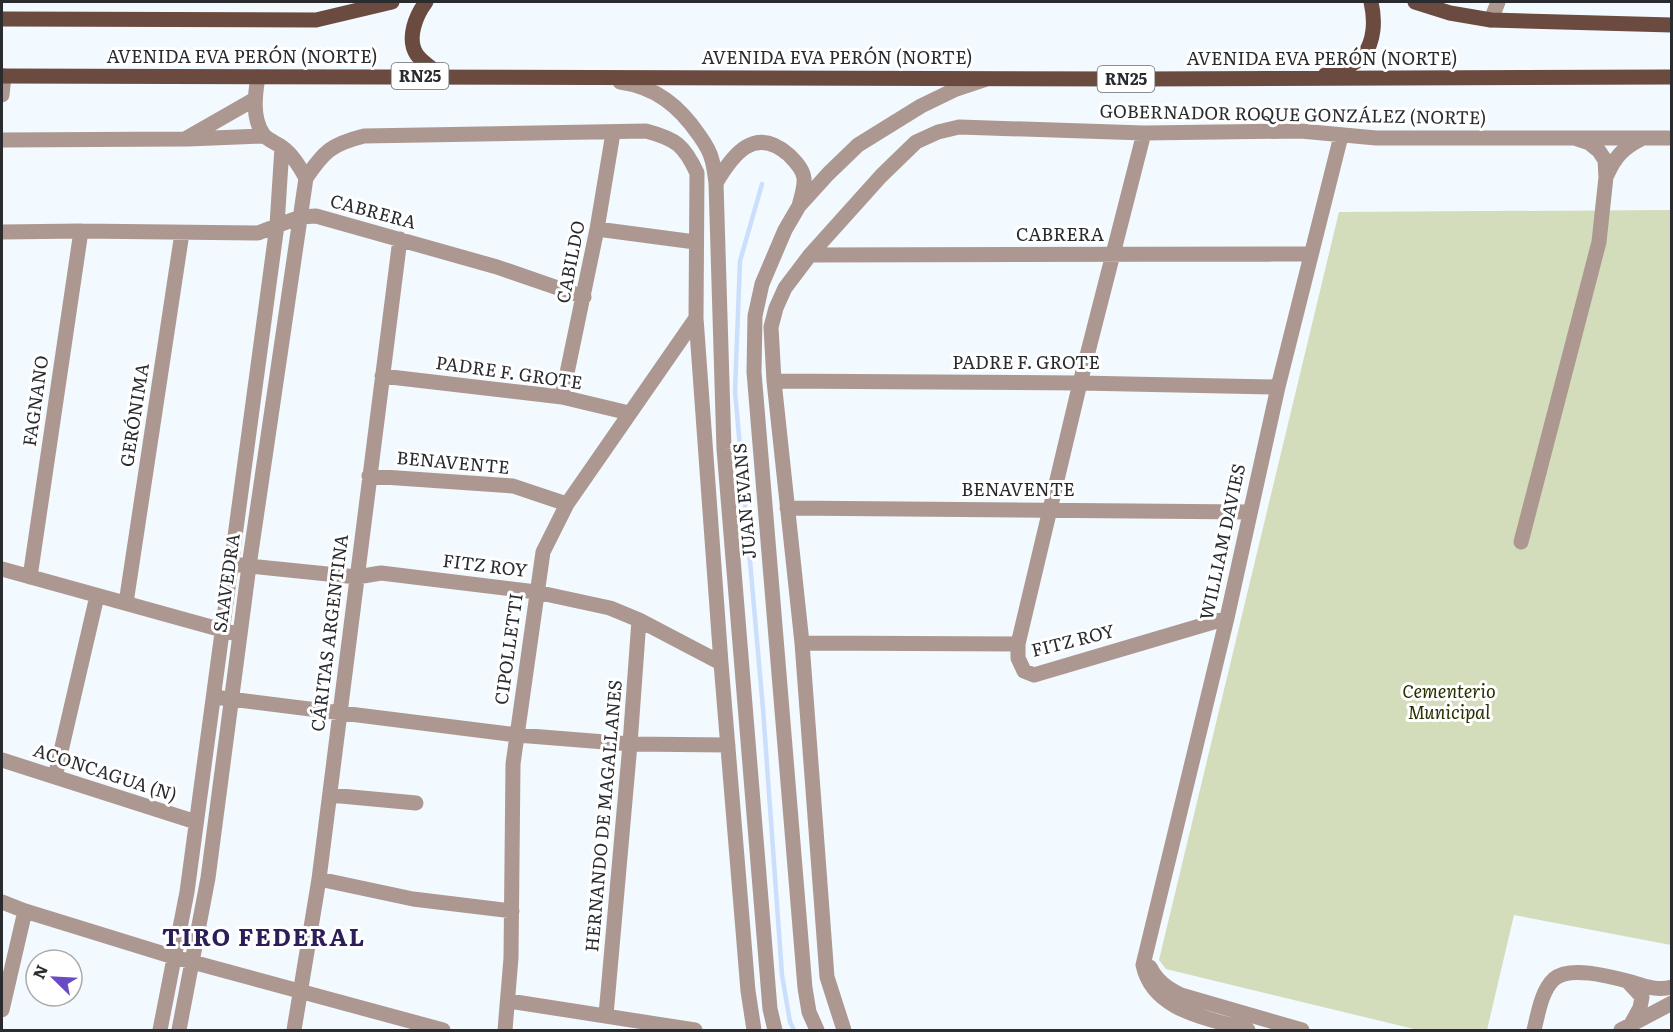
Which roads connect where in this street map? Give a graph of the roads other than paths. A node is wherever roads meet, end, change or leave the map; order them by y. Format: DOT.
graph roads {
  1 [pos="392,2"];
  2 [pos="426,2"];
  3 [pos="1371,2"];
  4 [pos="1415,2"];
  5 [pos="1498,2"];
  6 [pos="2,19"];
  7 [pos="1491,20"];
  8 [pos="1671,25"];
  9 [pos="3,76"];
  10 [pos="442,76"];
  11 [pos="581,76"];
  12 [pos="258,77"];
  13 [pos="1671,77"];
  14 [pos="989,78"];
  15 [pos="1317,78"];
  16 [pos="2,95"];
  17 [pos="255,99"];
  18 [pos="613,132"];
  19 [pos="1144,133"];
  20 [pos="263,136"];
  21 [pos="1341,136"];
  22 [pos="1574,138"];
  23 [pos="1644,138"];
  24 [pos="1671,138"];
  25 [pos="185,139"];
  26 [pos="2,141"];
  27 [pos="282,147"];
  28 [pos="1606,177"];
  29 [pos="306,178"];
  30 [pos="716,183"];
  31 [pos="799,206"];
  32 [pos="300,218"];
  33 [pos="277,225"];
  34 [pos="597,229"];
  35 [pos="81,231"];
  36 [pos="2,232"];
  37 [pos="182,233"];
  38 [pos="400,239"];
  39 [pos="695,242"];
  40 [pos="1112,254"];
  41 [pos="1311,254"];
  42 [pos="810,255"];
  43 [pos="584,297"];
  44 [pos="696,318"];
  45 [pos="382,376"];
  46 [pos="774,381"];
  47 [pos="1080,383"];
  48 [pos="1278,387"];
  49 [pos="562,397"];
  50 [pos="629,413"];
  51 [pos="369,476"];
  52 [pos="567,504"];
  53 [pos="787,508"];
  54 [pos="1050,510"];
  55 [pos="1249,512"];
  56 [pos="1521,542"];
  57 [pos="232,564"];
  58 [pos="249,566"];
  59 [pos="2,569"];
  60 [pos="357,577"];
  61 [pos="30,578"];
  62 [pos="536,592"];
  63 [pos="97,596"];
  64 [pos="126,603"];
  65 [pos="1227,618"];
  66 [pos="639,620"];
  67 [pos="223,631"];
  68 [pos="240,635"];
  69 [pos="802,643"];
  70 [pos="1018,644"];
  71 [pos="721,663"];
  72 [pos="213,697"];
  73 [pos="231,699"];
  74 [pos="340,713"];
  75 [pos="517,735"];
  76 [pos="630,744"];
  77 [pos="728,745"];
  78 [pos="2,760"];
  79 [pos="56,777"];
  80 [pos="330,795"];
  81 [pos="416,803"];
  82 [pos="196,822"];
  83 [pos="319,879"];
  84 [pos="2,902"];
  85 [pos="25,911"];
  86 [pos="512,911"];
  87 [pos="1145,956"];
  88 [pos="174,957"];
  89 [pos="191,962"];
  90 [pos="1626,981"];
  91 [pos="1671,987"];
  92 [pos="300,991"];
  93 [pos="509,1001"];
  94 [pos="1671,1002"];
  95 [pos="2,1010"];
  96 [pos="606,1015"];
  97 [pos="1626,1028"];
  98 [pos="160,1030"];
  99 [pos="179,1030"];
  100 [pos="294,1030"];
  101 [pos="443,1030"];
  102 [pos="506,1030"];
  103 [pos="695,1030"];
  104 [pos="754,1030"];
  105 [pos="775,1030"];
  106 [pos="817,1030"];
  107 [pos="844,1030"];
  108 [pos="1248,1030"];
  109 [pos="1302,1030"];
  110 [pos="1534,1030"];
  1 -- 6 [label="main road, AVENIDA EVA PERÓN (NORTE)"];
  2 -- 10 [label="main road"];
  3 -- 15 [label="main road"];
  4 -- 7 [label="main road"];
  5 -- 7 [label="street"];
  7 -- 8 [label="main road"];
  9 -- 12 [label="main road, AVENIDA EVA PERÓN (NORTE) / RN25"];
  9 -- 16 [label="street"];
  10 -- 11 [label="main road, AVENIDA EVA PERÓN (NORTE) / RN25"];
  10 -- 12 [label="main road, AVENIDA EVA PERÓN (NORTE) / RN25"];
  11 -- 14 [label="main road, AVENIDA EVA PERÓN (NORTE) / RN25"];
  11 -- 30 [label="street, JUAN EVANS"];
  12 -- 17 [label="street"];
  13 -- 15 [label="main road, AVENIDA EVA PERÓN (NORTE) / RN25"];
  14 -- 15 [label="main road, AVENIDA EVA PERÓN (NORTE) / RN25"];
  14 -- 31 [label="street, JUAN EVANS"];
  17 -- 20 [label="street"];
  17 -- 25 [label="street"];
  18 -- 29 [label="street"];
  18 -- 34 [label="street, CABILDO"];
  18 -- 39 [label="street, JUAN EVANS"];
  19 -- 21 [label="street, GOBERNADOR ROQUE GONZÁLEZ (NORTE)"];
  19 -- 40 [label="street"];
  19 -- 42 [label="street, GOBERNADOR ROQUE GONZÁLEZ (NORTE)"];
  20 -- 25 [label="street"];
  20 -- 27 [label="street"];
  21 -- 22 [label="street, GOBERNADOR ROQUE GONZÁLEZ (NORTE)"];
  21 -- 41 [label="street, WILLIAM DAVIES"];
  22 -- 23 [label="street, GOBERNADOR ROQUE GONZÁLEZ (NORTE)"];
  22 -- 28 [label="street"];
  23 -- 24 [label="street, GOBERNADOR ROQUE GONZÁLEZ (NORTE)"];
  23 -- 28 [label="street"];
  25 -- 26 [label="street"];
  27 -- 29 [label="street"];
  27 -- 33 [label="street, SAAVEDRA"];
  28 -- 56 [label="street"];
  29 -- 32 [label="street, SAAVEDRA"];
  30 -- 31 [label="street"];
  30 -- 105 [label="street, JUAN EVANS"];
  31 -- 106 [label="street, JUAN EVANS"];
  32 -- 33 [label="street, CABRERA"];
  32 -- 38 [label="street, CABRERA"];
  32 -- 58 [label="street, SAAVEDRA"];
  33 -- 37 [label="street, CABRERA"];
  33 -- 57 [label="street, SAAVEDRA"];
  34 -- 39 [label="street"];
  34 -- 43 [label="street, CABILDO"];
  35 -- 36 [label="street, CABRERA"];
  35 -- 37 [label="street, CABRERA"];
  35 -- 61 [label="street, FAGNANO"];
  37 -- 64 [label="street, GERÓNIMA"];
  38 -- 43 [label="street, CABRERA"];
  38 -- 45 [label="street, CÁRITAS ARGENTINA"];
  39 -- 44 [label="street, JUAN EVANS"];
  40 -- 41 [label="street, CABRERA"];
  40 -- 42 [label="street, CABRERA"];
  40 -- 47 [label="street"];
  41 -- 48 [label="street, WILLIAM DAVIES"];
  42 -- 46 [label="street"];
  43 -- 49 [label="street, CABILDO"];
  44 -- 50 [label="street, CIPOLLETTI"];
  44 -- 71 [label="street, JUAN EVANS"];
  45 -- 49 [label="street, PADRE F. GROTE"];
  45 -- 51 [label="street, CÁRITAS ARGENTINA"];
  46 -- 47 [label="street, PADRE F. GROTE"];
  46 -- 53 [label="street"];
  47 -- 48 [label="street, PADRE F. GROTE"];
  47 -- 54 [label="street"];
  48 -- 55 [label="street, WILLIAM DAVIES"];
  49 -- 50 [label="street, PADRE F. GROTE"];
  50 -- 52 [label="street, CIPOLLETTI"];
  51 -- 52 [label="street, BENAVENTE"];
  51 -- 60 [label="street, CÁRITAS ARGENTINA"];
  52 -- 62 [label="street, CIPOLLETTI"];
  53 -- 54 [label="street, BENAVENTE"];
  53 -- 69 [label="street"];
  54 -- 55 [label="street, BENAVENTE"];
  54 -- 70 [label="street"];
  55 -- 65 [label="street, WILLIAM DAVIES"];
  57 -- 58 [label="street, FITZ ROY"];
  57 -- 67 [label="street, SAAVEDRA"];
  58 -- 60 [label="street, FITZ ROY"];
  58 -- 68 [label="street, SAAVEDRA"];
  59 -- 61 [label="street"];
  60 -- 62 [label="street, FITZ ROY"];
  60 -- 74 [label="street, CÁRITAS ARGENTINA"];
  61 -- 63 [label="street"];
  62 -- 66 [label="street, FITZ ROY"];
  62 -- 75 [label="street, CIPOLLETTI"];
  63 -- 64 [label="street"];
  63 -- 79 [label="street"];
  64 -- 67 [label="street"];
  65 -- 70 [label="street, FITZ ROY"];
  65 -- 87 [label="street, WILLIAM DAVIES"];
  66 -- 71 [label="street, FITZ ROY"];
  66 -- 76 [label="street, HERNANDO DE MAGALLANES"];
  67 -- 68 [label="street"];
  67 -- 72 [label="street, SAAVEDRA"];
  68 -- 73 [label="street, SAAVEDRA"];
  69 -- 70 [label="street, FITZ ROY"];
  69 -- 107 [label="street"];
  71 -- 77 [label="street, JUAN EVANS"];
  72 -- 73 [label="street"];
  72 -- 82 [label="street, SAAVEDRA"];
  73 -- 74 [label="street"];
  73 -- 89 [label="street, SAAVEDRA"];
  74 -- 75 [label="street"];
  74 -- 80 [label="street, CÁRITAS ARGENTINA"];
  75 -- 76 [label="street"];
  75 -- 86 [label="street, CIPOLLETTI"];
  76 -- 77 [label="street"];
  76 -- 96 [label="street, HERNANDO DE MAGALLANES"];
  77 -- 104 [label="street, JUAN EVANS"];
  78 -- 79 [label="street, ACONCAGUA (N)"];
  79 -- 82 [label="street, ACONCAGUA (N)"];
  80 -- 81 [label="street"];
  80 -- 83 [label="street, CÁRITAS ARGENTINA"];
  82 -- 88 [label="street, SAAVEDRA"];
  83 -- 86 [label="street"];
  83 -- 92 [label="street, CÁRITAS ARGENTINA"];
  84 -- 85 [label="street"];
  85 -- 88 [label="street"];
  85 -- 95 [label="street"];
  86 -- 93 [label="street, CIPOLLETTI"];
  87 -- 108 [label="street"];
  87 -- 109 [label="street"];
  88 -- 89 [label="street"];
  88 -- 98 [label="street, SAAVEDRA"];
  89 -- 92 [label="street"];
  89 -- 99 [label="street, SAAVEDRA"];
  90 -- 91 [label="street"];
  90 -- 97 [label="street"];
  90 -- 110 [label="street"];
  92 -- 100 [label="street, CÁRITAS ARGENTINA"];
  92 -- 101 [label="street"];
  93 -- 96 [label="street"];
  93 -- 102 [label="street, CIPOLLETTI"];
  94 -- 97 [label="street"];
  96 -- 103 [label="street"];
}
